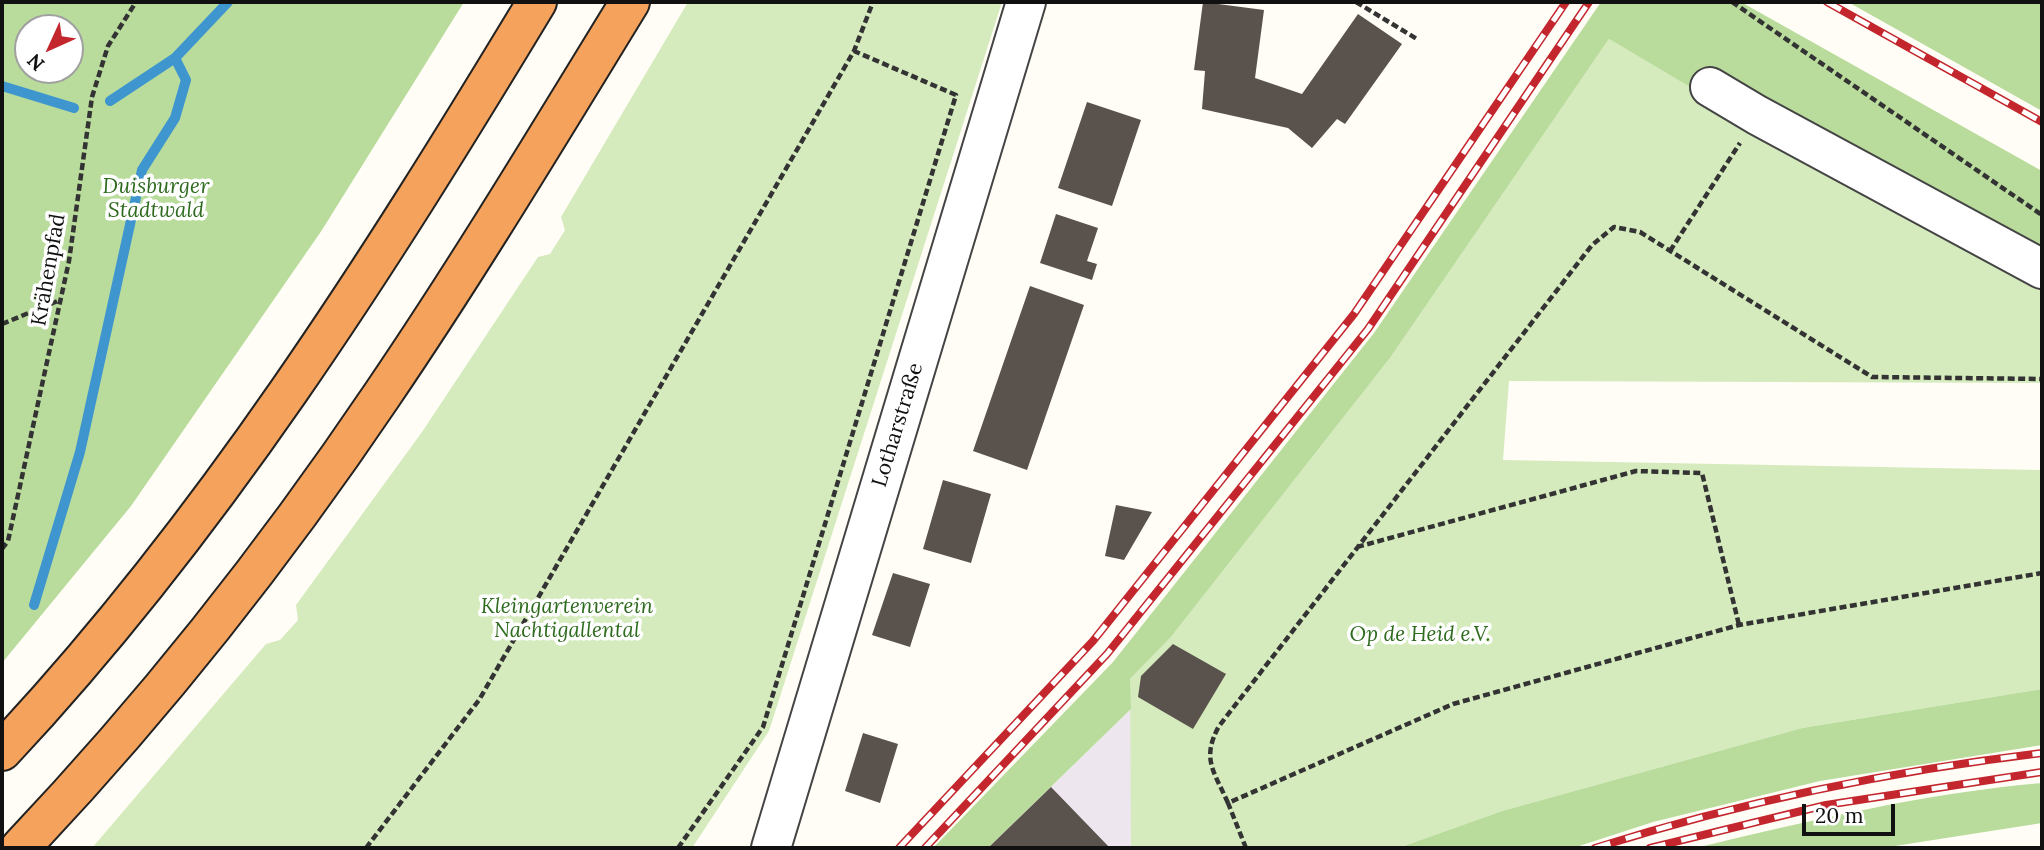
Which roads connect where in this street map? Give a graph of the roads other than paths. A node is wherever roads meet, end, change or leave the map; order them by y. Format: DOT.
graph roads {
  1 [pos="537,2"];
  2 [pos="630,2"];
  3 [pos="1026,2"];
  4 [pos="1710,87"];
  5 [pos="2042,269"];
  6 [pos="2,751"];
  7 [pos="20,848"];
  8 [pos="771,848"];
  1 -- 6 [label="highway"];
  2 -- 7 [label="highway"];
  3 -- 8 [label="street, Lotharstraße"];
  4 -- 5 [label="street"];
}
